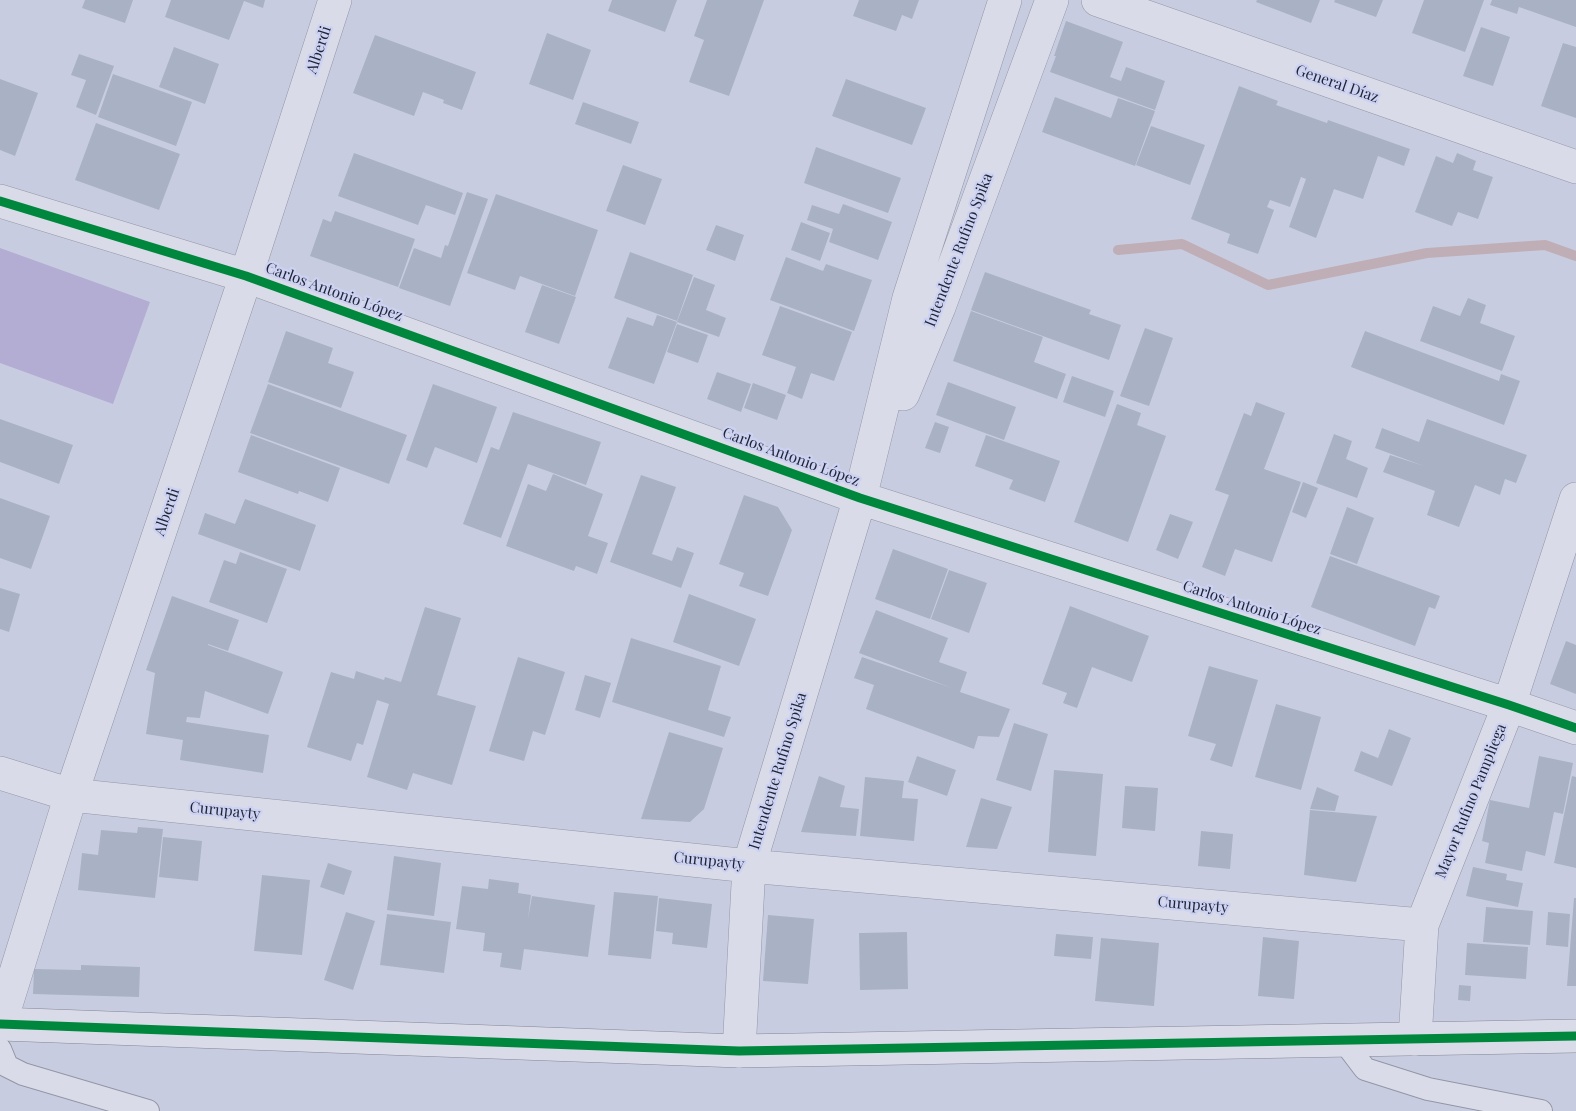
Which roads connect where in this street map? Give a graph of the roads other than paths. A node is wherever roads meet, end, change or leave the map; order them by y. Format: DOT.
graph roads {
  1 [pos="335,0"];
  2 [pos="1005,0"];
  3 [pos="1052,0"];
  4 [pos="1098,0"];
  5 [pos="1576,167"];
  6 [pos="0,201"];
  7 [pos="246,276"];
  8 [pos="860,498"];
  9 [pos="1576,499"];
  10 [pos="1509,705"];
  11 [pos="1576,728"];
  12 [pos="0,773"];
  13 [pos="71,795"];
  14 [pos="749,866"];
  15 [pos="1422,925"];
  16 [pos="0,1026"];
  17 [pos="1576,1036"];
  18 [pos="1415,1039"];
  19 [pos="1343,1040"];
  20 [pos="0,1049"];
  21 [pos="739,1051"];
  22 [pos="148,1111"];
  23 [pos="1541,1111"];
  1 -- 7 [label="street, Alberdi"];
  2 -- 8 [label="street, Intendente Rufino Spika"];
  3 -- 8 [label="street, Intendente Rufino Spika"];
  4 -- 5 [label="street, General Díaz"];
  6 -- 7 [label="street, Carlos Antonio López"];
  7 -- 8 [label="street, Carlos Antonio López"];
  7 -- 13 [label="street, Alberdi"];
  8 -- 10 [label="street, Carlos Antonio López"];
  8 -- 14 [label="street, Intendente Rufino Spika"];
  9 -- 10 [label="street, Mayor Rufino Pampliega"];
  10 -- 11 [label="street, Carlos Antonio López"];
  10 -- 15 [label="street, Mayor Rufino Pampliega"];
  12 -- 13 [label="street, Curupayty"];
  13 -- 14 [label="street, Curupayty"];
  13 -- 16 [label="street, Alberdi"];
  14 -- 15 [label="street, Curupayty"];
  14 -- 21 [label="street, Intendente Rufino Spika"];
  15 -- 18 [label="street, Mayor Rufino Pampliega"];
  16 -- 21 [label="street"];
  17 -- 18 [label="street"];
  18 -- 19 [label="street"];
  19 -- 21 [label="street"];
  19 -- 23 [label="lane"];
  20 -- 22 [label="lane"];
}
